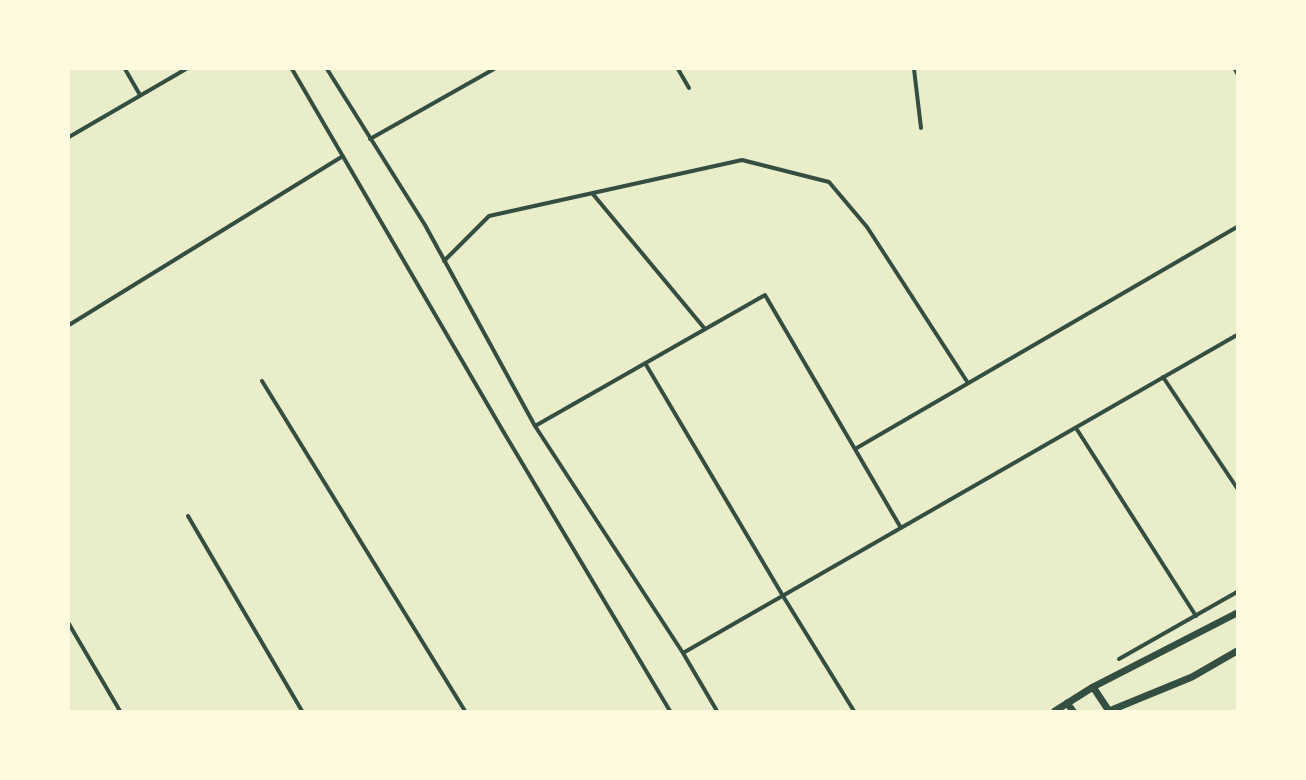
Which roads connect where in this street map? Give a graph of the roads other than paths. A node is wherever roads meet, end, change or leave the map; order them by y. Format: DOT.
graph roads {
  1 [pos="125,69"];
  2 [pos="186,69"];
  3 [pos="292,69"];
  4 [pos="327,69"];
  5 [pos="494,69"];
  6 [pos="678,69"];
  7 [pos="914,69"];
  8 [pos="1235,69"];
  9 [pos="1237,73"];
  10 [pos="689,88"];
  11 [pos="140,96"];
  12 [pos="920,128"];
  13 [pos="69,137"];
  14 [pos="370,139"];
  15 [pos="343,156"];
  16 [pos="592,193"];
  17 [pos="1237,227"];
  18 [pos="444,261"];
  19 [pos="69,325"];
  20 [pos="705,329"];
  21 [pos="1237,335"];
  22 [pos="645,363"];
  23 [pos="1163,377"];
  24 [pos="262,381"];
  25 [pos="968,383"];
  26 [pos="535,426"];
  27 [pos="1076,428"];
  28 [pos="855,449"];
  29 [pos="1237,488"];
  30 [pos="188,516"];
  31 [pos="901,528"];
  32 [pos="1237,592"];
  33 [pos="783,596"];
  34 [pos="1237,613"];
  35 [pos="1196,616"];
  36 [pos="69,624"];
  37 [pos="1237,651"];
  38 [pos="683,653"];
  39 [pos="1119,659"];
  40 [pos="1093,687"];
  41 [pos="1067,703"];
  42 [pos="120,711"];
  43 [pos="302,711"];
  44 [pos="465,711"];
  45 [pos="670,711"];
  46 [pos="717,711"];
  47 [pos="854,711"];
  48 [pos="1055,711"];
  49 [pos="1073,711"];
  50 [pos="1109,711"];
  1 -- 11 [label="street"];
  2 -- 11 [label="street"];
  3 -- 15 [label="street"];
  4 -- 14 [label="street"];
  5 -- 14 [label="street"];
  6 -- 10 [label="street"];
  7 -- 12 [label="street"];
  8 -- 9 [label="street"];
  11 -- 13 [label="street"];
  14 -- 18 [label="street"];
  15 -- 19 [label="street"];
  15 -- 45 [label="street"];
  16 -- 18 [label="street"];
  16 -- 20 [label="street"];
  16 -- 25 [label="street"];
  17 -- 25 [label="street"];
  18 -- 26 [label="street"];
  20 -- 22 [label="street"];
  20 -- 28 [label="street"];
  21 -- 23 [label="street"];
  22 -- 26 [label="street"];
  22 -- 33 [label="street"];
  23 -- 27 [label="street"];
  23 -- 29 [label="street"];
  24 -- 44 [label="street"];
  25 -- 28 [label="street"];
  26 -- 38 [label="street"];
  27 -- 31 [label="street"];
  27 -- 35 [label="street"];
  28 -- 31 [label="street"];
  30 -- 43 [label="street"];
  31 -- 33 [label="street"];
  32 -- 35 [label="street"];
  33 -- 38 [label="street"];
  33 -- 47 [label="street"];
  34 -- 40 [label="street"];
  35 -- 39 [label="street"];
  36 -- 42 [label="street"];
  37 -- 50 [label="street"];
  38 -- 46 [label="street"];
  40 -- 41 [label="street"];
  40 -- 50 [label="street"];
  41 -- 48 [label="street"];
  41 -- 49 [label="street"];
}
